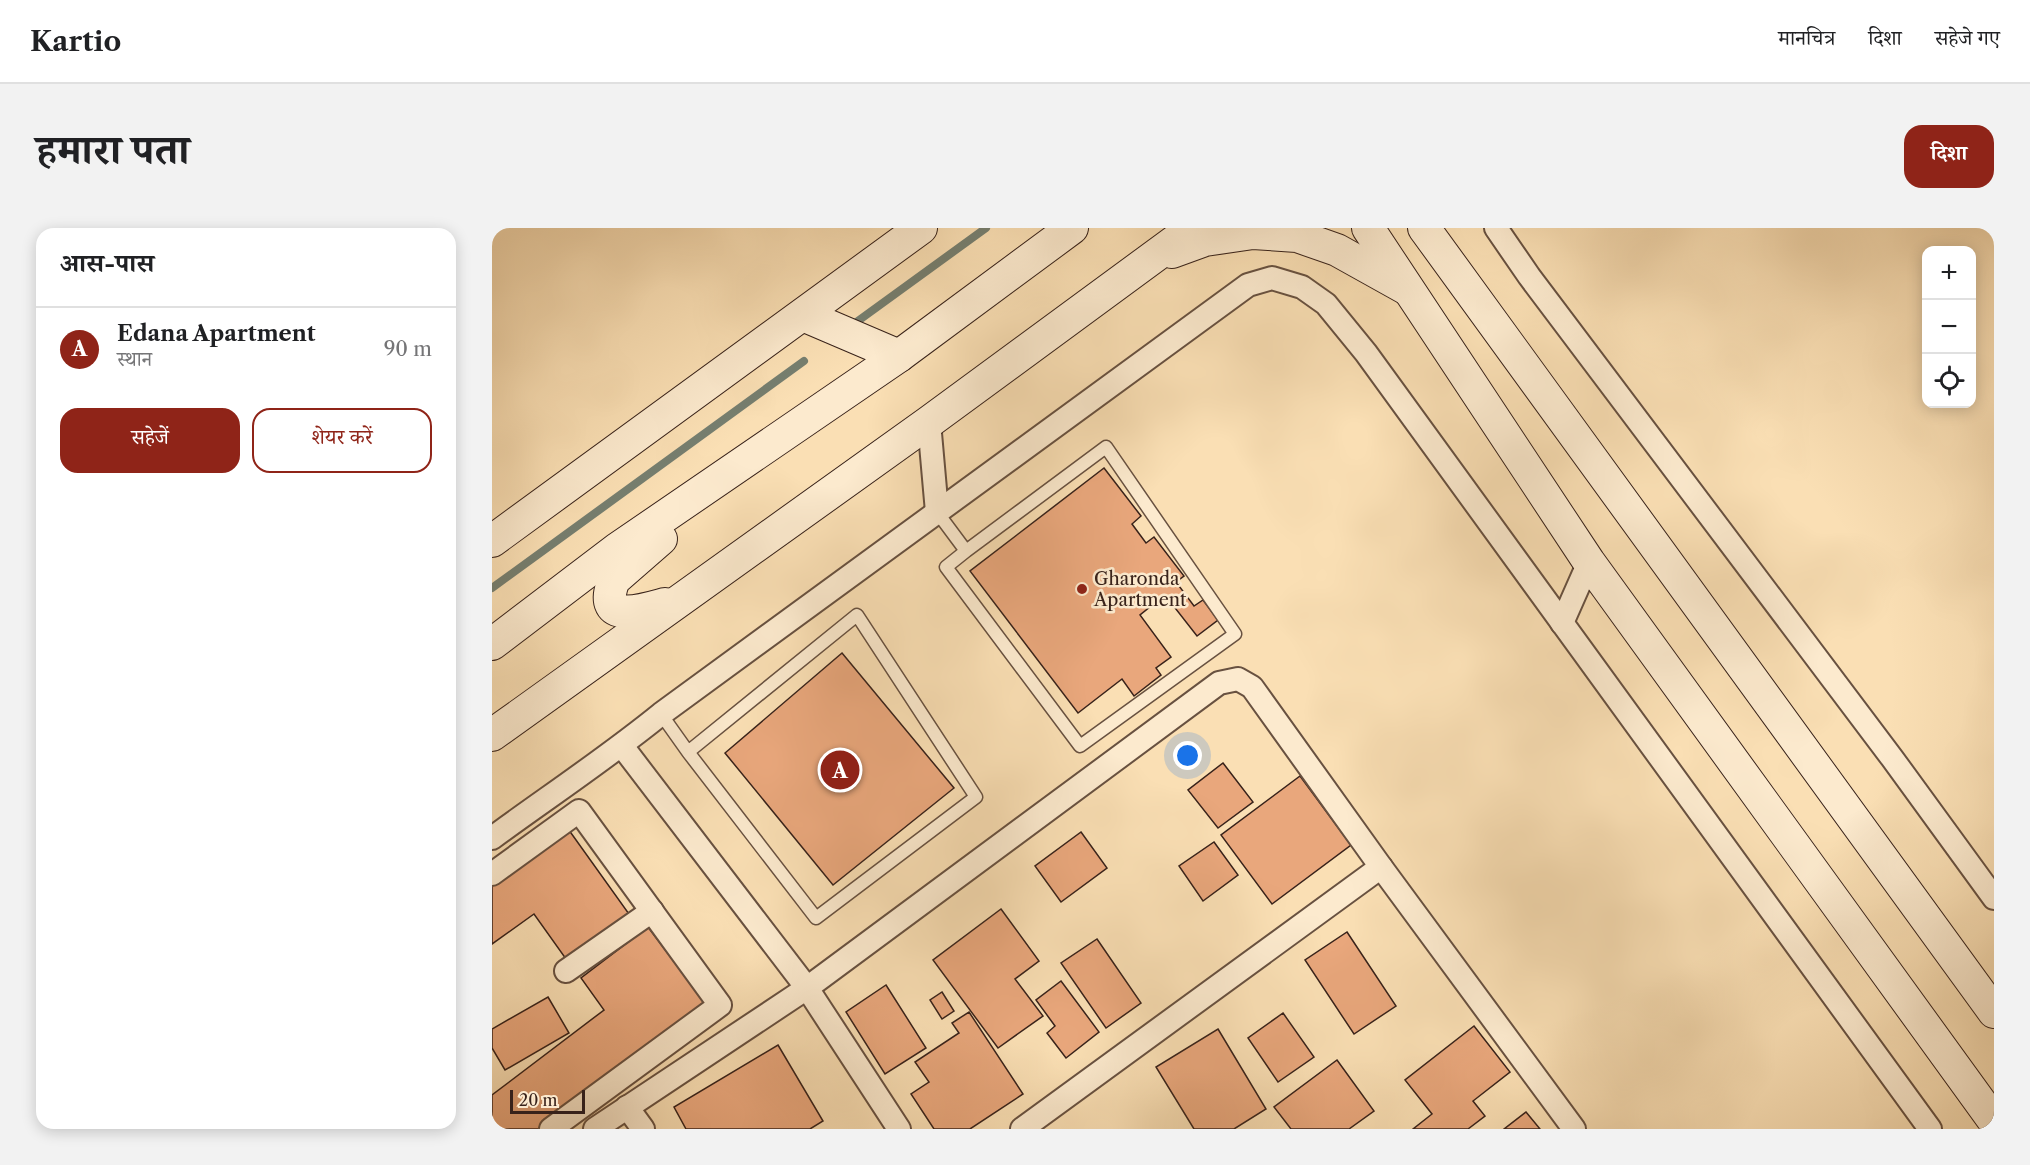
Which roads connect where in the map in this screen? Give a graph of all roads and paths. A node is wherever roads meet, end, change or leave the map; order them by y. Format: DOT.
graph roads {
  1 [pos="921,228"];
  2 [pos="1072,228"];
  3 [pos="1193,228"];
  4 [pos="1368,228"];
  5 [pos="1496,228"];
  6 [pos="1433,236"];
  7 [pos="1148,262"];
  8 [pos="1413,293"];
  9 [pos="803,315"];
  10 [pos="899,356"];
  11 [pos="929,422"];
  12 [pos="676,508"];
  13 [pos="937,512"];
  14 [pos="492,541"];
  15 [pos="966,551"];
  16 [pos="1589,562"];
  17 [pos="678,601"];
  18 [pos="1562,623"];
  19 [pos="492,644"];
  20 [pos="661,714"];
  21 [pos="492,735"];
  22 [pos="622,746"];
  23 [pos="688,752"];
  24 [pos="563,786"];
  25 [pos="579,811"];
  26 [pos="492,838"];
  27 [pos="1381,867"];
  28 [pos="492,874"];
  29 [pos="1994,898"];
  30 [pos="652,912"];
  31 [pos="566,971"];
  32 [pos="807,988"];
  33 [pos="1994,1012"];
  34 [pos="627,1107"];
  35 [pos="1994,1121"];
  36 [pos="551,1129"];
  37 [pos="595,1129"];
  38 [pos="643,1129"];
  39 [pos="898,1129"];
  40 [pos="1022,1129"];
  41 [pos="1574,1129"];
  42 [pos="1930,1129"];
  1 -- 9 [label="street"];
  2 -- 10 [label="street"];
  3 -- 7 [label="street"];
  4 -- 8 [label="street"];
  5 -- 29 [label="street"];
  6 -- 33 [label="street"];
  7 -- 8 [label="street"];
  7 -- 11 [label="street"];
  8 -- 16 [label="street"];
  9 -- 10 [label="street"];
  9 -- 14 [label="street"];
  10 -- 12 [label="street"];
  11 -- 13 [label="street"];
  11 -- 17 [label="street"];
  12 -- 17 [label="street"];
  12 -- 19 [label="street"];
  13 -- 15 [label="lane"];
  13 -- 18 [label="street"];
  13 -- 20 [label="street"];
  15 -- 15 [label="lane"];
  16 -- 18 [label="street"];
  16 -- 35 [label="street"];
  17 -- 21 [label="street"];
  18 -- 42 [label="street"];
  20 -- 22 [label="street"];
  20 -- 23 [label="lane"];
  22 -- 24 [label="street"];
  22 -- 32 [label="street"];
  23 -- 23 [label="lane"];
  24 -- 25 [label="street"];
  24 -- 26 [label="street"];
  25 -- 28 [label="street"];
  25 -- 30 [label="street"];
  27 -- 32 [label="street"];
  27 -- 40 [label="street"];
  27 -- 41 [label="street"];
  30 -- 31 [label="street"];
  30 -- 36 [label="street"];
  32 -- 34 [label="street"];
  32 -- 39 [label="street"];
  34 -- 37 [label="street"];
  34 -- 38 [label="street"];
}
